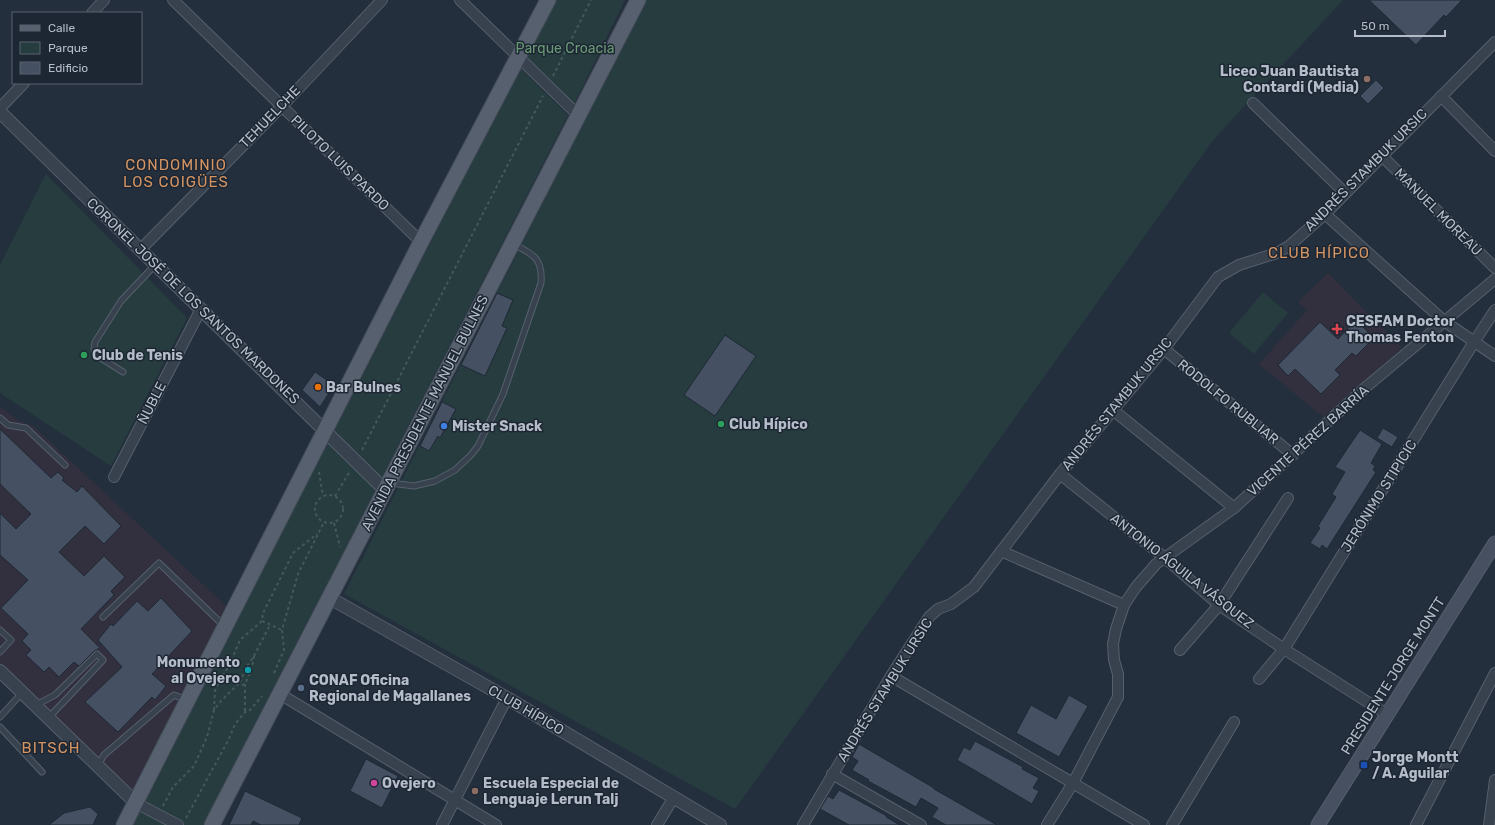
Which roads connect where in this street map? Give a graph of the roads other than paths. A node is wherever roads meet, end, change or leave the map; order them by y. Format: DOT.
graph roads {
  1 [pos="104,0"];
  2 [pos="173,0"];
  3 [pos="382,0"];
  4 [pos="460,0"];
  5 [pos="548,0"];
  6 [pos="638,0"];
  7 [pos="93,12"];
  8 [pos="1495,42"];
  9 [pos="519,57"];
  10 [pos="23,84"];
  11 [pos="1441,96"];
  12 [pos="1253,103"];
  13 [pos="282,106"];
  14 [pos="0,108"];
  15 [pos="0,112"];
  16 [pos="578,115"];
  17 [pos="1495,151"];
  18 [pos="1382,156"];
  19 [pos="1345,193"];
  20 [pos="1324,214"];
  21 [pos="421,242"];
  22 [pos="512,244"];
  23 [pos="140,250"];
  24 [pos="155,265"];
  25 [pos="1495,268"];
  26 [pos="1495,279"];
  27 [pos="201,309"];
  28 [pos="1495,310"];
  29 [pos="1444,321"];
  30 [pos="1474,342"];
  31 [pos="1164,349"];
  32 [pos="1495,356"];
  33 [pos="123,372"];
  34 [pos="1113,410"];
  35 [pos="0,418"];
  36 [pos="325,431"];
  37 [pos="1293,455"];
  38 [pos="65,465"];
  39 [pos="1060,474"];
  40 [pos="114,477"];
  41 [pos="387,486"];
  42 [pos="1288,498"];
  43 [pos="1234,508"];
  44 [pos="1495,543"];
  45 [pos="1001,551"];
  46 [pos="1165,558"];
  47 [pos="330,598"];
  48 [pos="1124,605"];
  49 [pos="1220,605"];
  50 [pos="103,617"];
  51 [pos="226,627"];
  52 [pos="0,630"];
  53 [pos="1284,649"];
  54 [pos="1180,650"];
  55 [pos="0,652"];
  56 [pos="0,671"];
  57 [pos="1495,673"];
  58 [pos="891,676"];
  59 [pos="1259,679"];
  60 [pos="23,693"];
  61 [pos="280,694"];
  62 [pos="507,698"];
  63 [pos="188,700"];
  64 [pos="35,705"];
  65 [pos="1388,715"];
  66 [pos="0,718"];
  67 [pos="52,722"];
  68 [pos="1234,722"];
  69 [pos="0,727"];
  70 [pos="98,766"];
  71 [pos="42,772"];
  72 [pos="832,774"];
  73 [pos="1495,780"];
  74 [pos="1073,783"];
  75 [pos="674,797"];
  76 [pos="454,800"];
  77 [pos="136,803"];
  78 [pos="182,822"];
  79 [pos="124,825"];
  80 [pos="212,825"];
  81 [pos="442,825"];
  82 [pos="496,825"];
  83 [pos="658,825"];
  84 [pos="720,825"];
  85 [pos="803,825"];
  86 [pos="921,825"];
  87 [pos="1047,825"];
  88 [pos="1144,825"];
  89 [pos="1172,825"];
  90 [pos="1318,825"];
  91 [pos="1416,825"];
  92 [pos="1489,825"];
  1 -- 7 [label="street"];
  2 -- 13 [label="street, PILOTO LUIS PARDO"];
  3 -- 13 [label="street, TEHUELCHE"];
  4 -- 9 [label="street"];
  5 -- 9 [label="main road"];
  6 -- 16 [label="main road, AVENIDA PRESIDENTE MANUEL BULNES"];
  8 -- 11 [label="street, ANDRÉS STAMBUK URSIC"];
  9 -- 16 [label="street"];
  9 -- 21 [label="main road"];
  10 -- 14 [label="street"];
  11 -- 17 [label="street"];
  11 -- 18 [label="street, ANDRÉS STAMBUK URSIC"];
  12 -- 19 [label="street"];
  13 -- 21 [label="street, PILOTO LUIS PARDO"];
  13 -- 23 [label="street, TEHUELCHE"];
  15 -- 23 [label="street, CORONEL JOSÉ DE LOS SANTOS MARDONES"];
  16 -- 22 [label="main road, AVENIDA PRESIDENTE MANUEL BULNES"];
  18 -- 19 [label="street, ANDRÉS STAMBUK URSIC"];
  18 -- 25 [label="street, MANUEL MOREAU"];
  19 -- 20 [label="street, ANDRÉS STAMBUK URSIC"];
  20 -- 29 [label="street"];
  20 -- 31 [label="street, ANDRÉS STAMBUK URSIC"];
  21 -- 36 [label="main road"];
  22 -- 41 [label="main road, AVENIDA PRESIDENTE MANUEL BULNES"];
  22 -- 41 [label="lane"];
  23 -- 24 [label="street, CORONEL JOSÉ DE LOS SANTOS MARDONES"];
  24 -- 27 [label="street, CORONEL JOSÉ DE LOS SANTOS MARDONES"];
  24 -- 33 [label="lane"];
  26 -- 29 [label="street, VICENTE PÉREZ BARRÍA"];
  27 -- 36 [label="street, CORONEL JOSÉ DE LOS SANTOS MARDONES"];
  27 -- 40 [label="street, ÑUBLE"];
  28 -- 30 [label="street, JERÓNIMO STIPICIC"];
  29 -- 30 [label="street"];
  29 -- 37 [label="street, VICENTE PÉREZ BARRÍA"];
  30 -- 32 [label="street"];
  30 -- 53 [label="street, JERÓNIMO STIPICIC"];
  31 -- 34 [label="street, ANDRÉS STAMBUK URSIC"];
  31 -- 37 [label="street, RODOLFO RUBLIAR"];
  34 -- 39 [label="street, ANDRÉS STAMBUK URSIC"];
  34 -- 43 [label="street"];
  35 -- 38 [label="lane"];
  36 -- 41 [label="street, CORONEL JOSÉ DE LOS SANTOS MARDONES"];
  36 -- 51 [label="main road"];
  37 -- 43 [label="street, VICENTE PÉREZ BARRÍA"];
  39 -- 45 [label="street, ANDRÉS STAMBUK URSIC"];
  39 -- 46 [label="street, ANTONIO ÁGUILA VÁSQUEZ"];
  41 -- 47 [label="main road, AVENIDA PRESIDENTE MANUEL BULNES"];
  42 -- 49 [label="street"];
  43 -- 46 [label="street, VICENTE PÉREZ BARRÍA"];
  44 -- 65 [label="main road, PRESIDENTE JORGE MONTT"];
  45 -- 48 [label="street"];
  45 -- 58 [label="street, ANDRÉS STAMBUK URSIC"];
  46 -- 48 [label="street, VICENTE PÉREZ BARRÍA"];
  46 -- 49 [label="street, ANTONIO ÁGUILA VÁSQUEZ"];
  47 -- 61 [label="main road, AVENIDA PRESIDENTE MANUEL BULNES"];
  47 -- 62 [label="street, CLUB HÍPICO"];
  48 -- 74 [label="street, VICENTE PÉREZ BARRÍA"];
  49 -- 53 [label="street, ANTONIO ÁGUILA VÁSQUEZ"];
  49 -- 54 [label="street"];
  50 -- 51 [label="lane"];
  51 -- 63 [label="main road"];
  52 -- 55 [label="lane"];
  53 -- 59 [label="street, JERÓNIMO STIPICIC"];
  53 -- 65 [label="street, ANTONIO ÁGUILA VÁSQUEZ"];
  56 -- 60 [label="street"];
  57 -- 91 [label="street"];
  58 -- 72 [label="street, ANDRÉS STAMBUK URSIC"];
  58 -- 74 [label="street"];
  60 -- 64 [label="street"];
  60 -- 66 [label="lane"];
  61 -- 76 [label="street"];
  61 -- 80 [label="main road, AVENIDA PRESIDENTE MANUEL BULNES"];
  62 -- 75 [label="street, CLUB HÍPICO"];
  62 -- 76 [label="street"];
  63 -- 70 [label="lane"];
  63 -- 77 [label="main road"];
  64 -- 67 [label="street"];
  64 -- 67 [label="lane"];
  65 -- 90 [label="main road, PRESIDENTE JORGE MONTT"];
  67 -- 70 [label="street"];
  68 -- 89 [label="street"];
  69 -- 71 [label="lane"];
  70 -- 77 [label="street"];
  72 -- 85 [label="street, ANDRÉS STAMBUK URSIC"];
  72 -- 86 [label="street"];
  73 -- 92 [label="street"];
  74 -- 87 [label="street, VICENTE PÉREZ BARRÍA"];
  74 -- 88 [label="street"];
  75 -- 83 [label="street"];
  75 -- 84 [label="street, CLUB HÍPICO"];
  76 -- 81 [label="street"];
  76 -- 82 [label="street"];
  77 -- 78 [label="street"];
  77 -- 79 [label="main road"];
}
